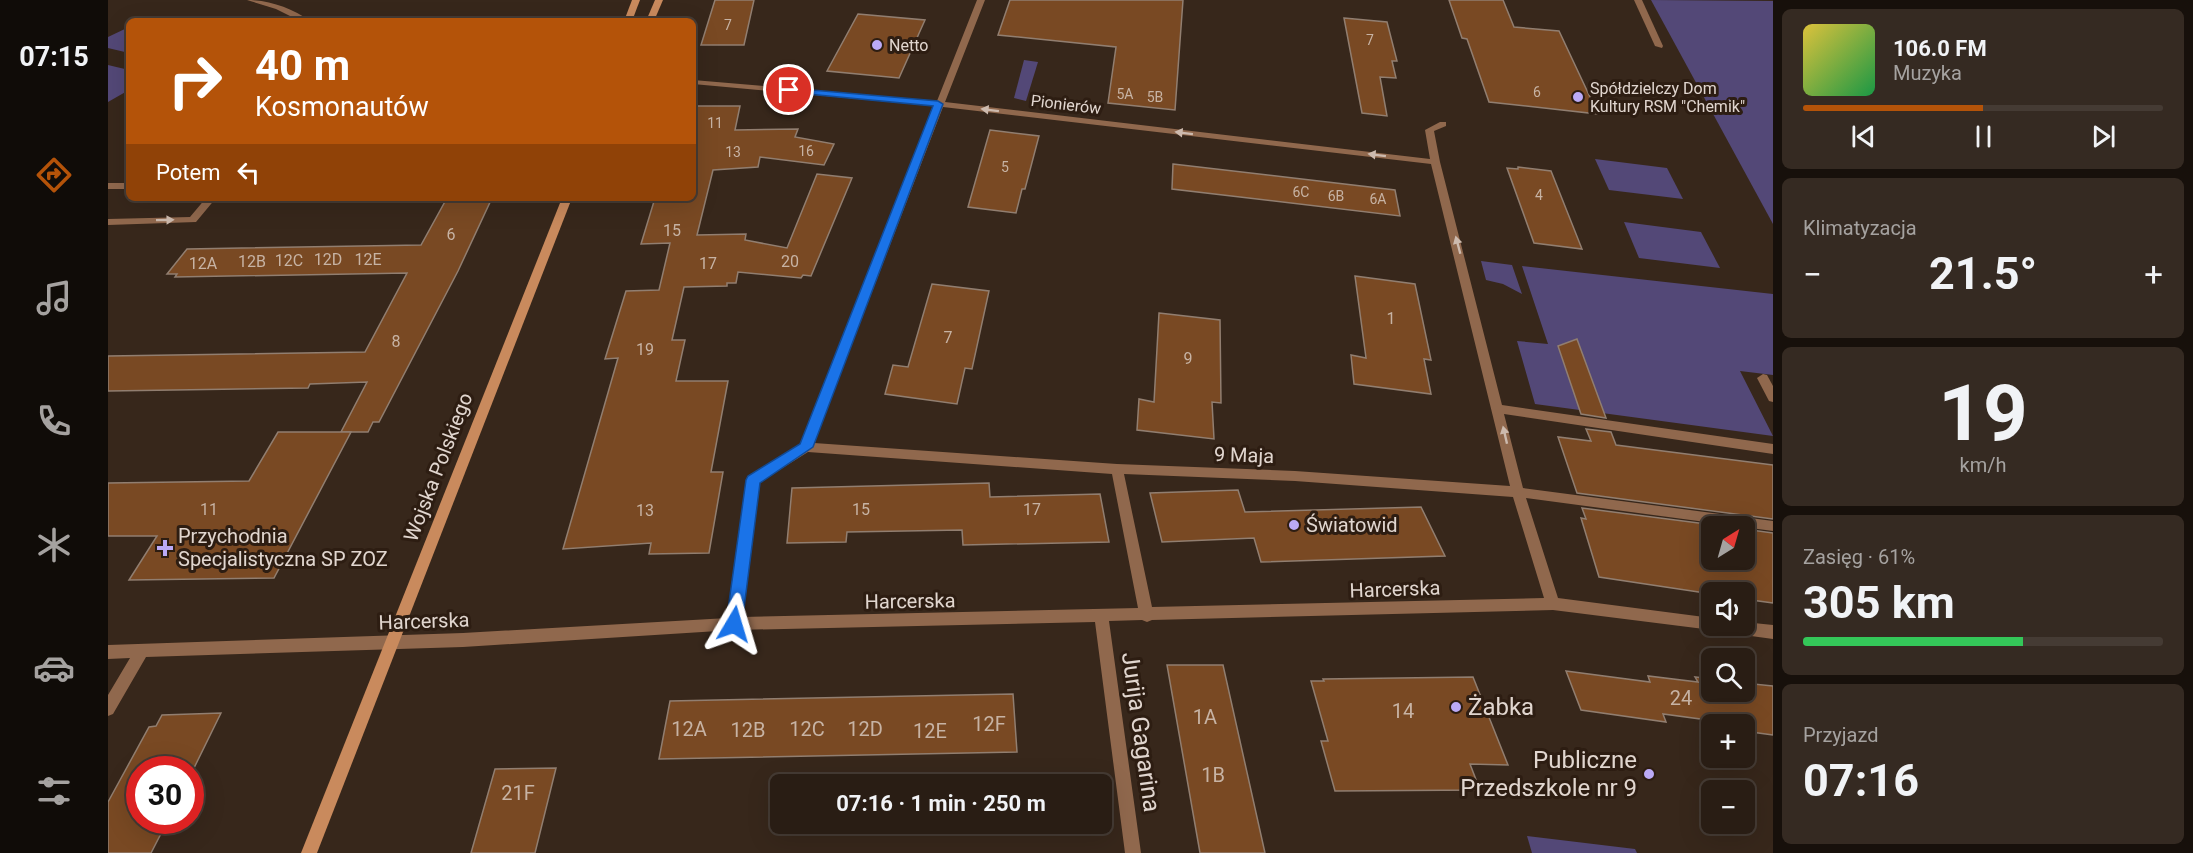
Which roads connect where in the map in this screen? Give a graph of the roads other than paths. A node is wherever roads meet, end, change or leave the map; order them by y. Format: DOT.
graph roads {
  1 [pos="251,0"];
  2 [pos="636,0"];
  3 [pos="659,0"];
  4 [pos="981,0"];
  5 [pos="1638,0"];
  6 [pos="300,18"];
  7 [pos="629,18"];
  8 [pos="651,18"];
  9 [pos="1659,46"];
  10 [pos="696,82"];
  11 [pos="938,104"];
  12 [pos="1443,124"];
  13 [pos="1435,162"];
  14 [pos="108,186"];
  15 [pos="126,186"];
  16 [pos="209,201"];
  17 [pos="566,201"];
  18 [pos="108,222"];
  19 [pos="1763,378"];
  20 [pos="1773,398"];
  21 [pos="1499,409"];
  22 [pos="806,447"];
  23 [pos="1773,448"];
  24 [pos="1118,469"];
  25 [pos="1518,492"];
  26 [pos="1773,526"];
  27 [pos="1553,604"];
  28 [pos="1147,616"];
  29 [pos="1101,617"];
  30 [pos="1701,623"];
  31 [pos="734,624"];
  32 [pos="1755,630"];
  33 [pos="1773,632"];
  34 [pos="392,642"];
  35 [pos="142,651"];
  36 [pos="108,652"];
  37 [pos="108,709"];
  38 [pos="309,853"];
  39 [pos="1133,853"];
  1 -- 6 [label="street"];
  2 -- 7 [label="street"];
  3 -- 8 [label="street"];
  4 -- 11 [label="street"];
  5 -- 9 [label="street"];
  10 -- 11 [label="street, Pionierów"];
  13 -- 11 [label="street, Pionierów, one-way"];
  11 -- 22 [label="street"];
  12 -- 13 [label="street"];
  21 -- 13 [label="street, one-way"];
  14 -- 15 [label="street"];
  18 -- 16 [label="street, one-way"];
  17 -- 34 [label="street, Wojska Polskiego"];
  19 -- 20 [label="street"];
  21 -- 23 [label="street"];
  25 -- 21 [label="street, one-way"];
  22 -- 24 [label="street, 9 Maja"];
  22 -- 31 [label="street"];
  24 -- 25 [label="street, 9 Maja"];
  24 -- 28 [label="street"];
  25 -- 26 [label="street, 9 Maja"];
  25 -- 27 [label="street"];
  27 -- 28 [label="street, Harcerska"];
  27 -- 30 [label="street, Harcerska"];
  28 -- 29 [label="street, Harcerska"];
  29 -- 31 [label="street, Harcerska"];
  29 -- 39 [label="street, Jurija Gagarina"];
  31 -- 34 [label="street, Harcerska"];
  32 -- 33 [label="street"];
  34 -- 35 [label="street, Harcerska"];
  34 -- 38 [label="street, Wojska Polskiego"];
  35 -- 36 [label="street, Harcerska"];
  35 -- 37 [label="street"];
}
